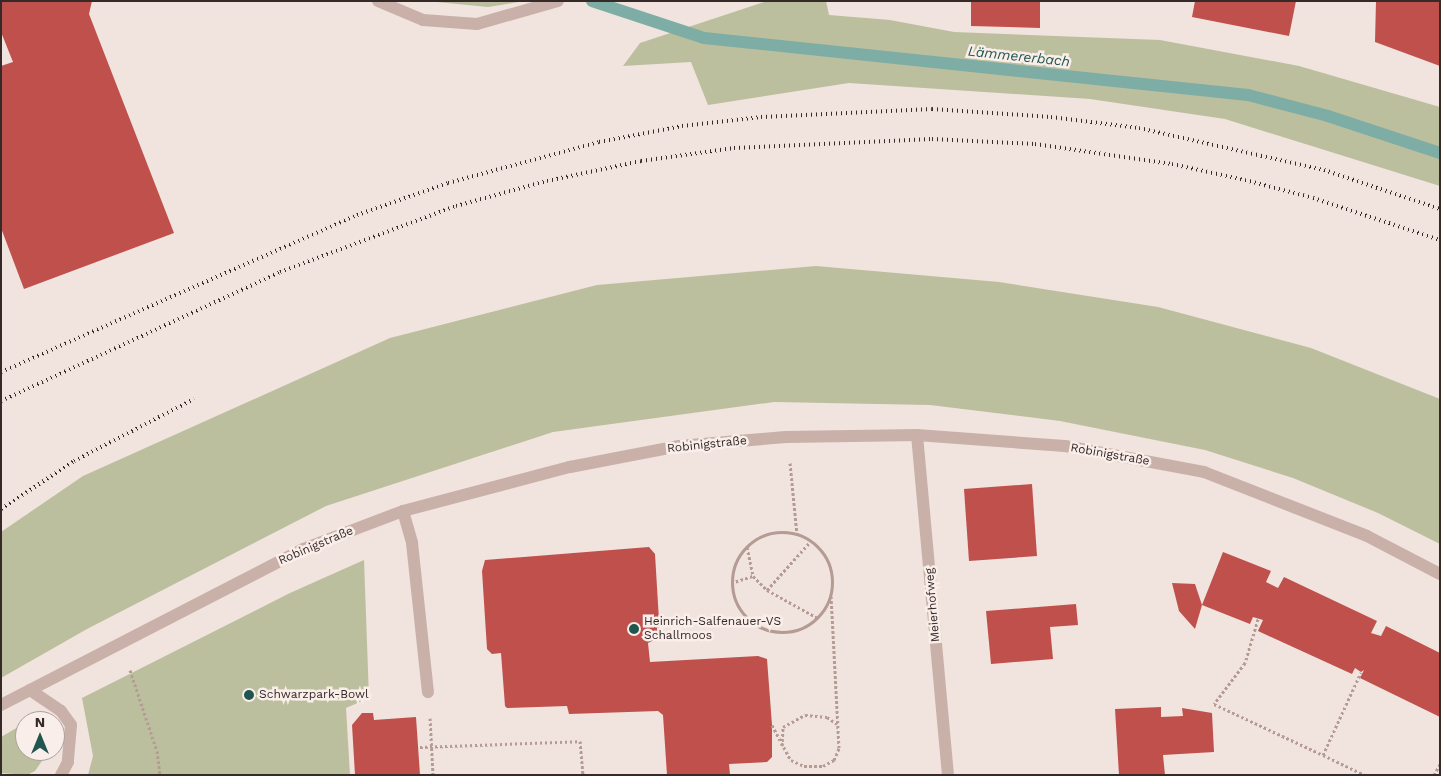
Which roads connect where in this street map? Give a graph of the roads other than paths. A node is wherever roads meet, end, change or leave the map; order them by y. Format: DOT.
graph roads {
  1 [pos="378,1"];
  2 [pos="558,1"];
  3 [pos="917,435"];
  4 [pos="403,511"];
  5 [pos="1440,574"];
  6 [pos="30,690"];
  7 [pos="428,692"];
  8 [pos="1,705"];
  9 [pos="61,775"];
  10 [pos="948,775"];
  1 -- 2 [label="street"];
  3 -- 4 [label="street, Robinigstraße"];
  3 -- 5 [label="street, Robinigstraße"];
  3 -- 10 [label="street, Meierhofweg"];
  4 -- 6 [label="street, Robinigstraße"];
  4 -- 7 [label="street"];
  6 -- 8 [label="street, Robinigstraße"];
  6 -- 9 [label="street"];
}
